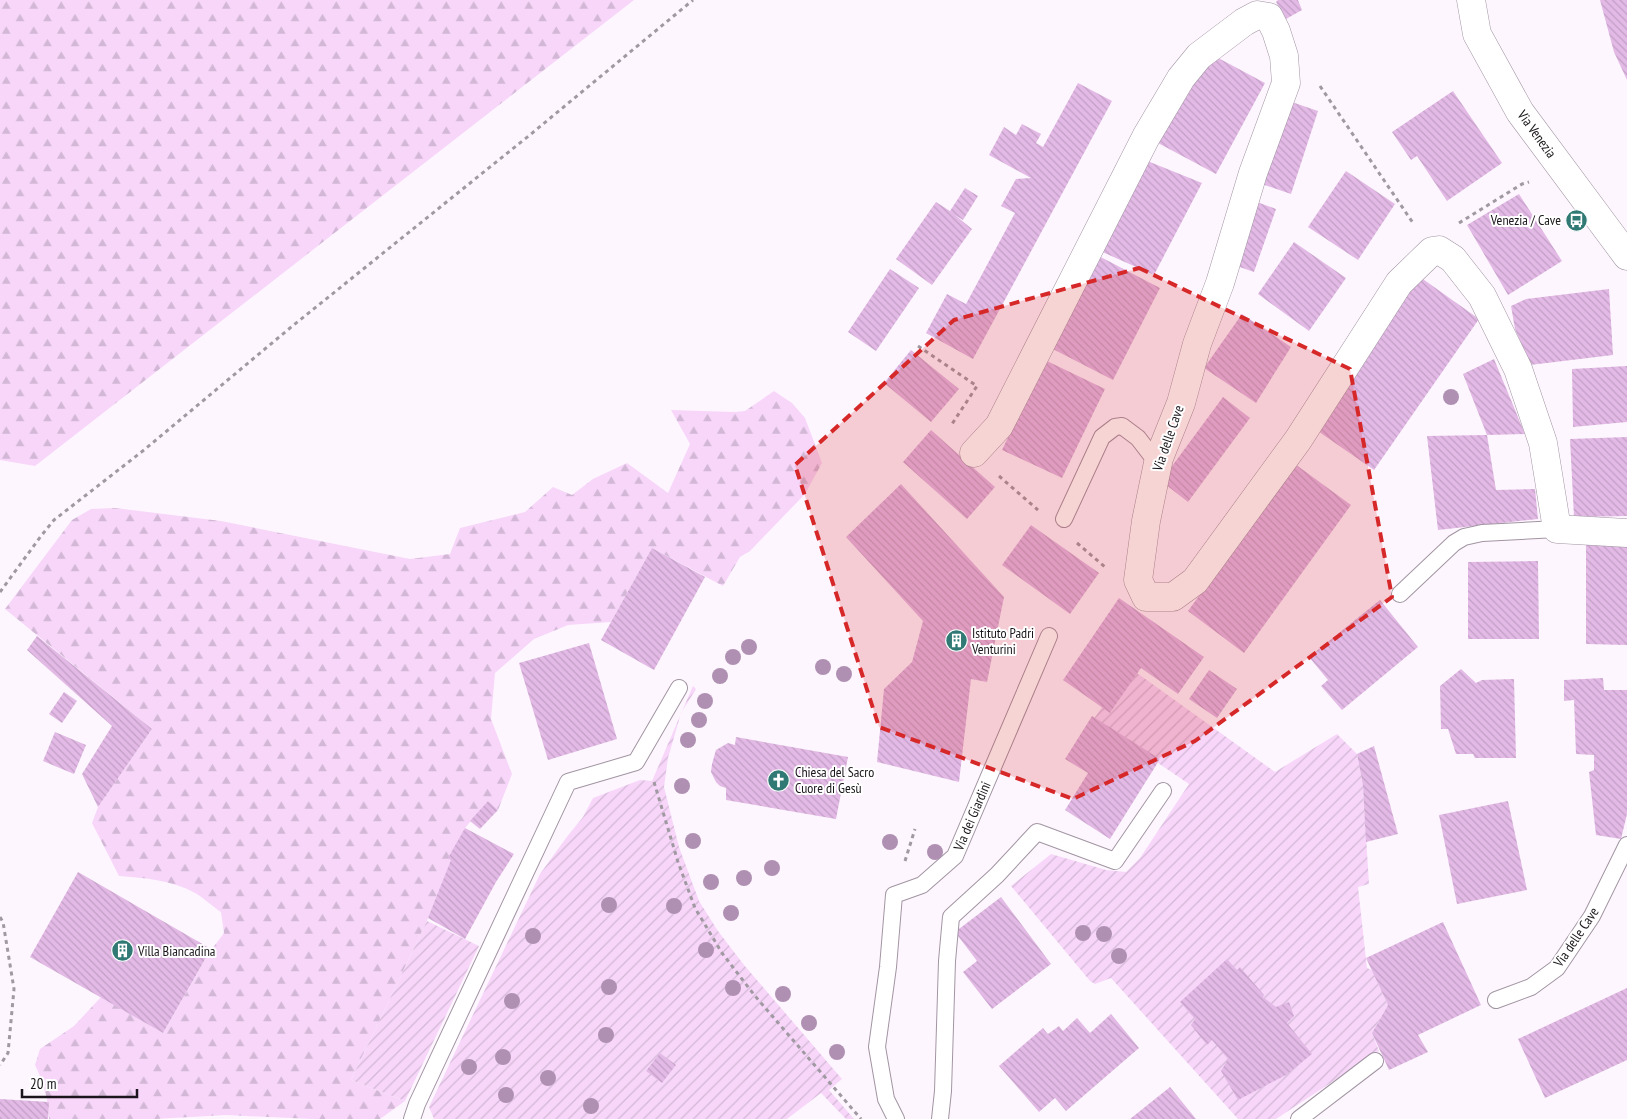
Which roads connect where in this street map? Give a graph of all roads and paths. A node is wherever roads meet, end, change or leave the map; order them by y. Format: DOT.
graph roads {
  1 [pos="693,0"];
  2 [pos="1471,0"];
  3 [pos="1320,85"];
  4 [pos="1522,184"];
  5 [pos="1466,218"];
  6 [pos="1418,231"];
  7 [pos="1627,256"];
  8 [pos="918,346"];
  9 [pos="974,453"];
  10 [pos="1158,464"];
  11 [pos="1043,514"];
  12 [pos="1064,519"];
  13 [pos="1558,529"];
  14 [pos="1627,533"];
  15 [pos="1073,539"];
  16 [pos="1109,570"];
  17 [pos="0,592"];
  18 [pos="1400,594"];
  19 [pos="1049,636"];
  20 [pos="679,688"];
  21 [pos="636,762"];
  22 [pos="1163,791"];
  23 [pos="1627,845"];
  24 [pos="0,917"];
  25 [pos="1496,1000"];
  26 [pos="1375,1062"];
  27 [pos="0,1066"];
  28 [pos="412,1119"];
  29 [pos="861,1119"];
  30 [pos="896,1119"];
  31 [pos="940,1119"];
  32 [pos="1299,1119"];
  1 -- 17 [label="path"];
  2 -- 7 [label="street, Via Venezia"];
  3 -- 6 [label="path"];
  4 -- 5 [label="path"];
  8 -- 9 [label="path"];
  9 -- 10 [label="street, Via delle Cave"];
  9 -- 11 [label="path"];
  10 -- 12 [label="lane"];
  10 -- 13 [label="street, Via delle Cave"];
  13 -- 14 [label="street"];
  13 -- 18 [label="lane"];
  15 -- 16 [label="path"];
  19 -- 30 [label="lane, Via dei Giardini"];
  20 -- 21 [label="lane"];
  21 -- 28 [label="lane"];
  21 -- 29 [label="path"];
  22 -- 31 [label="lane"];
  23 -- 25 [label="lane, Via delle Cave"];
  24 -- 27 [label="path"];
  26 -- 32 [label="lane"];
}
